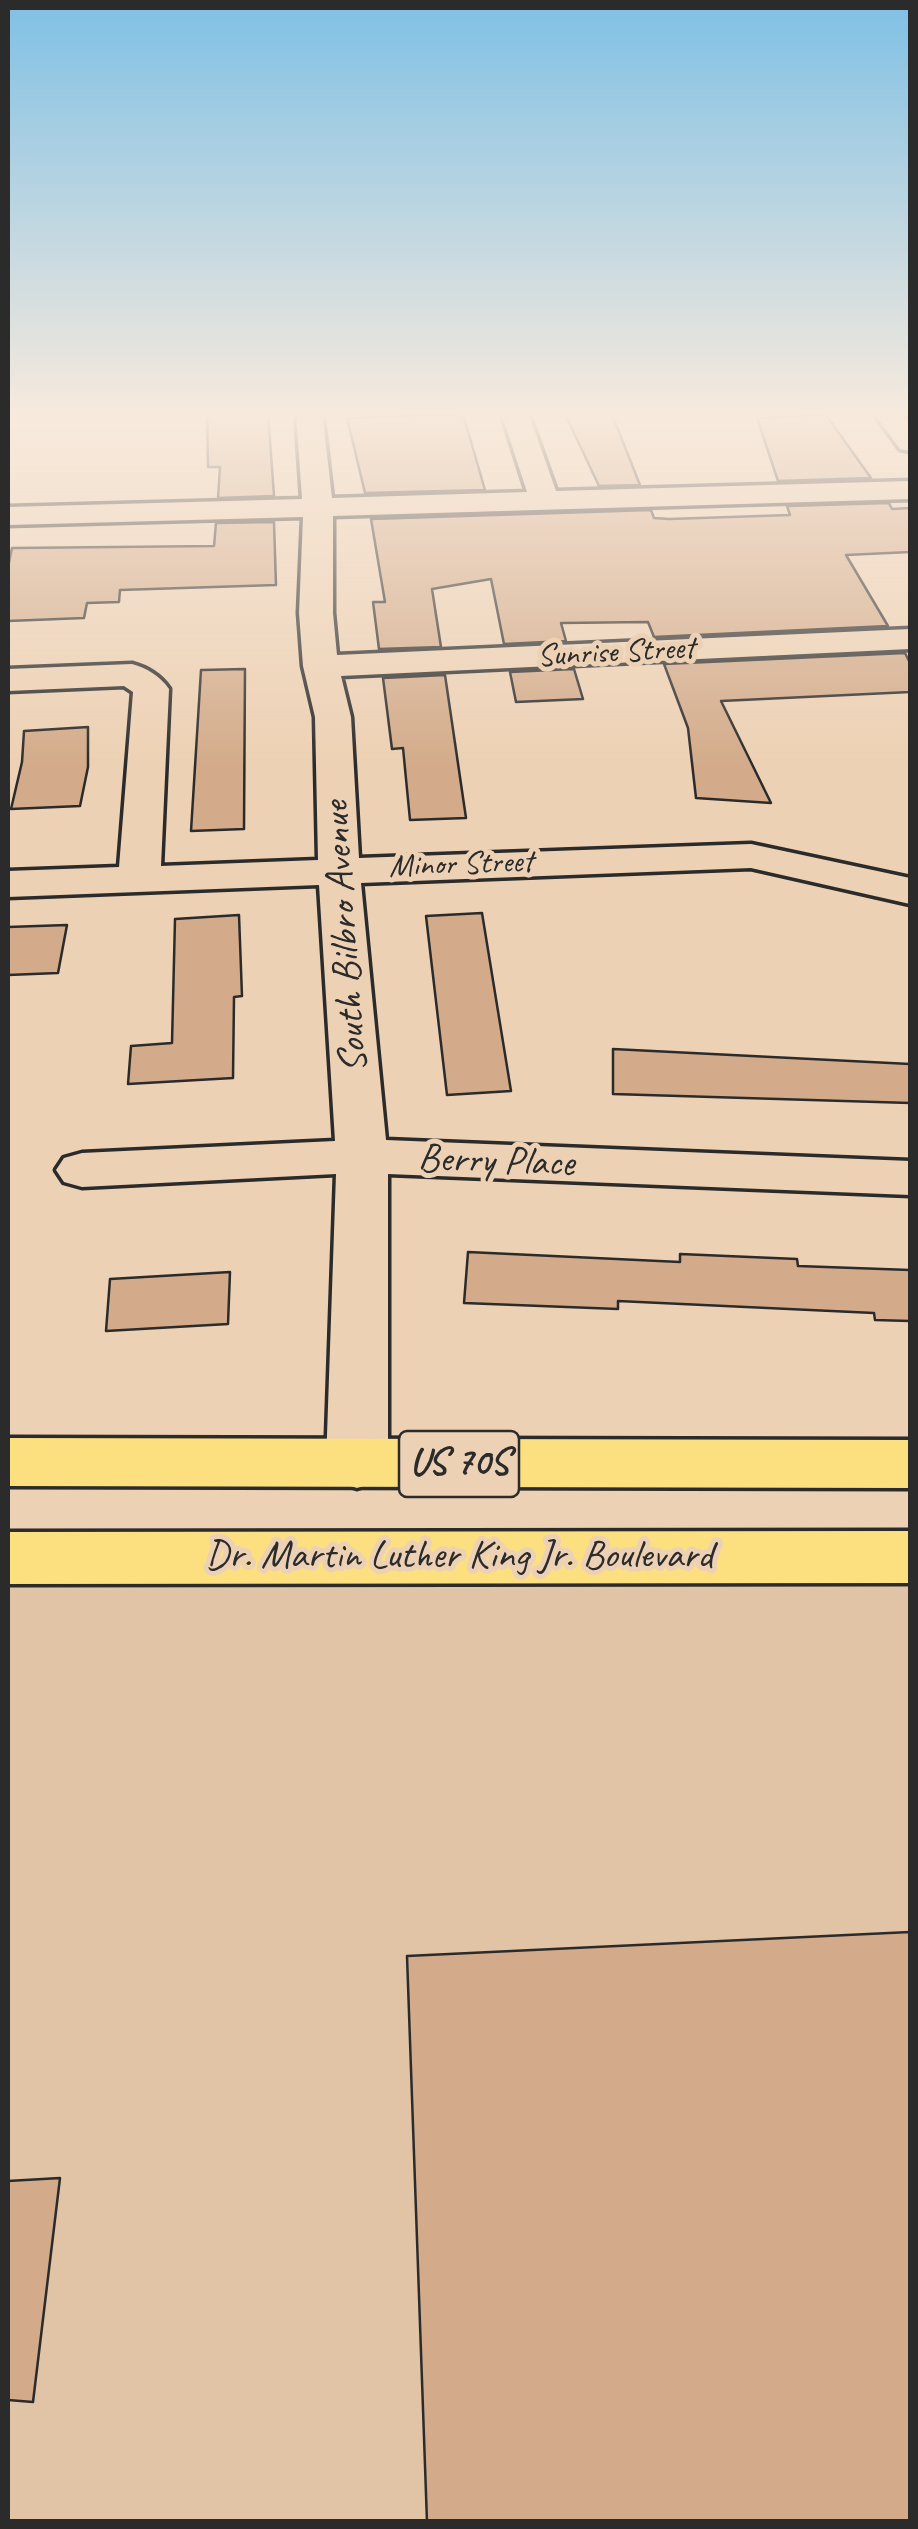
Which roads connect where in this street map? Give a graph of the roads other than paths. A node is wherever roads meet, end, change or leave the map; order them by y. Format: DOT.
graph roads {
  1 [pos="318,530"];
  2 [pos="910,640"];
  3 [pos="320,666"];
  4 [pos="8,680"];
  5 [pos="339,869"];
  6 [pos="140,878"];
  7 [pos="8,884"];
  8 [pos="910,892"];
  9 [pos="362,1156"];
  10 [pos="82,1170"];
  11 [pos="910,1178"];
  12 [pos="8,1462"];
  13 [pos="357,1464"];
  14 [pos="910,1464"];
  15 [pos="8,1558"];
  16 [pos="910,1558"];
  1 -- 3 [label="street, South Bilbro Avenue"];
  2 -- 3 [label="street, Sunrise Street"];
  3 -- 5 [label="street, South Bilbro Avenue"];
  4 -- 6 [label="street"];
  5 -- 6 [label="street, Minor Street"];
  5 -- 8 [label="street, Minor Street"];
  5 -- 9 [label="street, South Bilbro Avenue"];
  6 -- 7 [label="street, Minor Street"];
  9 -- 10 [label="street, Berry Place"];
  9 -- 11 [label="street, Berry Place"];
  9 -- 13 [label="street, South Bilbro Avenue"];
  12 -- 13 [label="main road, US 70S"];
  13 -- 14 [label="main road, US 70S"];
  15 -- 16 [label="main road, Dr. Martin Luther King Jr. Boulevard"];
}
